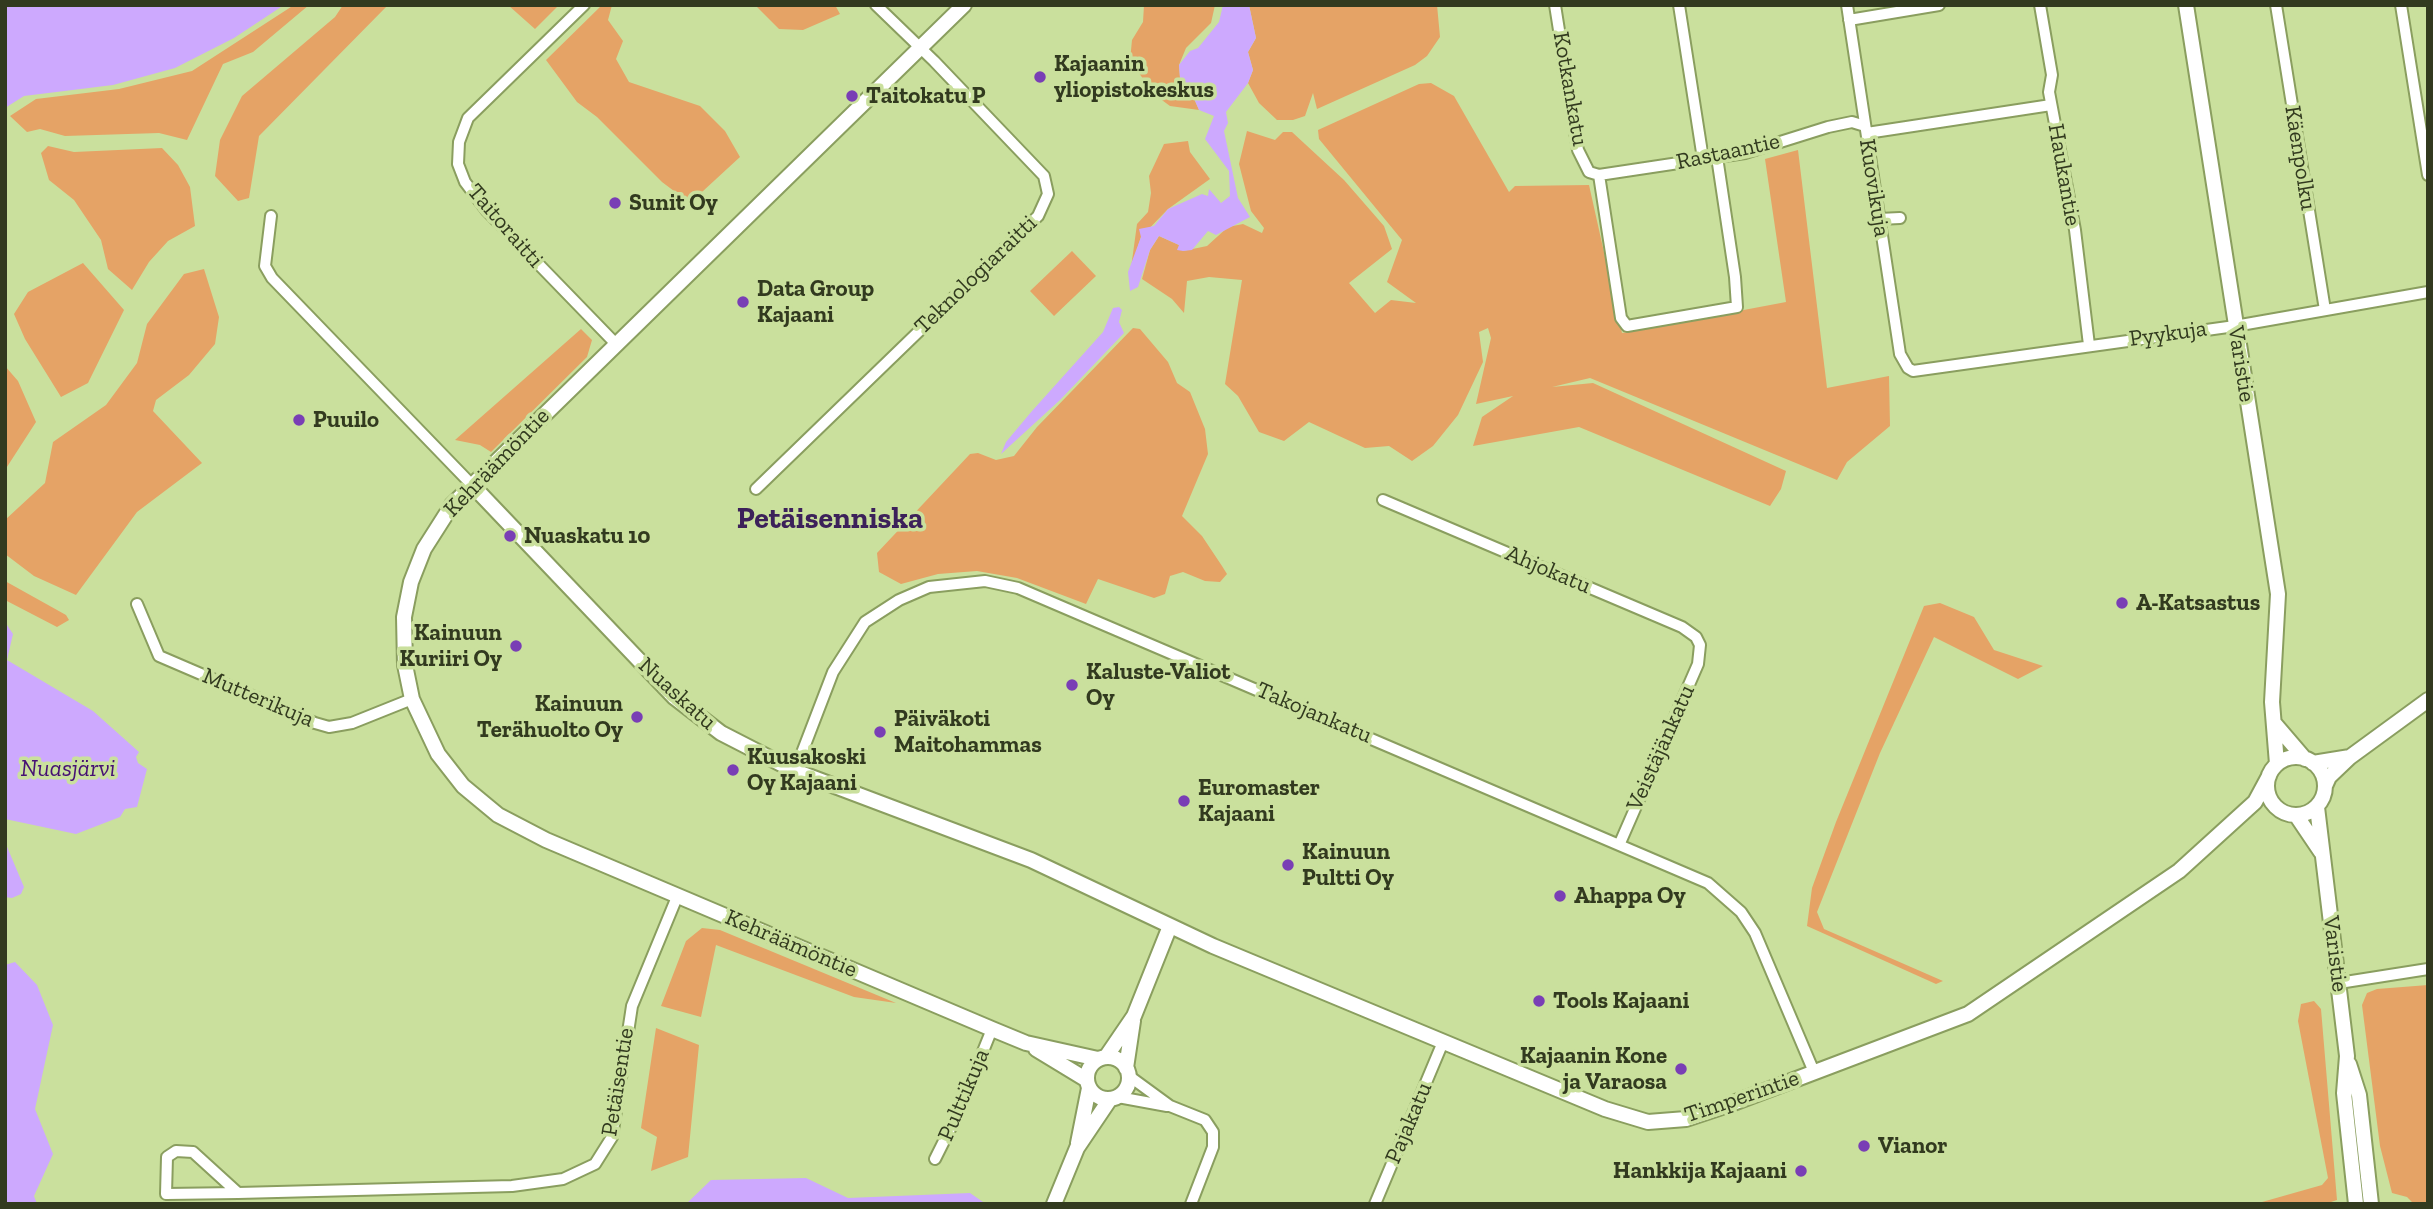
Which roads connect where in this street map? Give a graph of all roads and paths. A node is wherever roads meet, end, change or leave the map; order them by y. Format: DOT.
graph roads {
  1 [pos="584,5"];
  2 [pos="876,5"];
  3 [pos="964,5"];
  4 [pos="1555,5"];
  5 [pos="1679,5"];
  6 [pos="1847,5"];
  7 [pos="1939,5"];
  8 [pos="2040,5"];
  9 [pos="2186,5"];
  10 [pos="2276,5"];
  11 [pos="2401,5"];
  12 [pos="1849,20"];
  13 [pos="920,48"];
  14 [pos="2051,105"];
  15 [pos="1866,129"];
  16 [pos="1717,157"];
  17 [pos="1703,159"];
  18 [pos="1594,173"];
  19 [pos="2428,175"];
  20 [pos="271,216"];
  21 [pos="1900,218"];
  22 [pos="1879,219"];
  23 [pos="2428,292"];
  24 [pos="2325,310"];
  25 [pos="2235,326"];
  26 [pos="617,344"];
  27 [pos="2090,345"];
  28 [pos="1908,368"];
  29 [pos="472,485"];
  30 [pos="756,489"];
  31 [pos="1383,500"];
  32 [pos="137,604"];
  33 [pos="1700,653"];
  34 [pos="412,699"];
  35 [pos="2428,700"];
  36 [pos="2275,724"];
  37 [pos="2350,757"];
  38 [pos="2309,761"];
  39 [pos="2273,770"];
  40 [pos="795,771"];
  41 [pos="2325,786"];
  42 [pos="2317,807"];
  43 [pos="2278,809"];
  44 [pos="2296,815"];
  45 [pos="2237,821"];
  46 [pos="1620,843"];
  47 [pos="2321,852"];
  48 [pos="677,897"];
  49 [pos="1170,926"];
  50 [pos="2428,969"];
  51 [pos="2339,983"];
  52 [pos="1134,1016"];
  53 [pos="992,1029"];
  54 [pos="1443,1042"];
  55 [pos="1026,1043"];
  56 [pos="2347,1056"];
  57 [pos="1102,1058"];
  58 [pos="1128,1072"];
  59 [pos="1814,1072"];
  60 [pos="1088,1084"];
  61 [pos="1114,1098"];
  62 [pos="1170,1106"];
  63 [pos="1077,1148"];
  64 [pos="935,1159"];
  65 [pos="238,1193"];
  66 [pos="1054,1204"];
  67 [pos="1191,1204"];
  68 [pos="1375,1204"];
  69 [pos="2356,1204"];
  70 [pos="2371,1204"];
  1 -- 26 [label="street, Taitoraitti"];
  2 -- 13 [label="street, Teknologiaraitti"];
  3 -- 13 [label="street, Kehräämöntie"];
  4 -- 18 [label="street, Kotkankatu"];
  5 -- 17 [label="street"];
  6 -- 12 [label="street, Kuovikuja"];
  7 -- 12 [label="street"];
  8 -- 14 [label="street, Haukantie"];
  9 -- 25 [label="street, Varistie"];
  10 -- 24 [label="street, Käenpolku"];
  11 -- 19 [label="street"];
  12 -- 15 [label="street, Kuovikuja"];
  13 -- 26 [label="street, Kehräämöntie"];
  13 -- 30 [label="street, Teknologiaraitti"];
  14 -- 15 [label="street, Rastaantie"];
  14 -- 27 [label="street, Haukantie"];
  15 -- 16 [label="street, Rastaantie"];
  15 -- 22 [label="street, Kuovikuja"];
  16 -- 17 [label="street, Rastaantie"];
  16 -- 18 [label="street, Kotkankatu"];
  17 -- 18 [label="street, Rastaantie"];
  20 -- 29 [label="street, Nuaskatu"];
  21 -- 22 [label="street"];
  22 -- 28 [label="street, Kuovikuja"];
  23 -- 24 [label="street, Pyykuja"];
  24 -- 25 [label="street, Pyykuja"];
  25 -- 27 [label="street, Pyykuja"];
  25 -- 36 [label="street, Varistie"];
  26 -- 29 [label="street, Kehräämöntie"];
  27 -- 28 [label="street, Pyykuja"];
  29 -- 34 [label="street, Kehräämöntie"];
  29 -- 40 [label="street, Nuaskatu"];
  31 -- 33 [label="street, Ahjokatu"];
  32 -- 34 [label="street, Mutterikuja"];
  33 -- 46 [label="street, Veistäjänkatu"];
  34 -- 48 [label="street, Kehräämöntie"];
  35 -- 37 [label="street"];
  36 -- 38 [label="street"];
  36 -- 39 [label="street, Varistie"];
  37 -- 38 [label="street"];
  37 -- 41 [label="street"];
  38 -- 39 [label="street"];
  38 -- 41 [label="street"];
  39 -- 43 [label="street"];
  39 -- 45 [label="street, Timperintie"];
  40 -- 46 [label="street, Takojankatu"];
  40 -- 49 [label="street, Nuaskatu"];
  41 -- 42 [label="street"];
  42 -- 44 [label="street"];
  42 -- 47 [label="street, Varistie"];
  43 -- 44 [label="street"];
  43 -- 45 [label="street, Timperintie"];
  44 -- 47 [label="street"];
  45 -- 59 [label="street, Timperintie"];
  46 -- 59 [label="street, Takojankatu"];
  47 -- 51 [label="street, Varistie"];
  48 -- 53 [label="street, Kehräämöntie"];
  48 -- 65 [label="street, Petäisentie"];
  49 -- 52 [label="street"];
  49 -- 54 [label="street, Timperintie"];
  50 -- 51 [label="street"];
  51 -- 56 [label="street, Varistie"];
  52 -- 57 [label="street"];
  52 -- 58 [label="street"];
  53 -- 55 [label="street, Kehräämöntie"];
  53 -- 64 [label="street, Pulttikuja"];
  54 -- 59 [label="street, Timperintie"];
  54 -- 68 [label="street, Pajakatu"];
  55 -- 57 [label="street, Kehräämöntie"];
  55 -- 60 [label="street, Kehräämöntie"];
  56 -- 69 [label="street, Varistie"];
  56 -- 70 [label="street, Varistie"];
  57 -- 58 [label="street"];
  57 -- 60 [label="street"];
  58 -- 61 [label="street"];
  58 -- 62 [label="street"];
  60 -- 61 [label="street"];
  60 -- 63 [label="street"];
  61 -- 62 [label="street"];
  61 -- 63 [label="street"];
  62 -- 67 [label="street"];
  63 -- 66 [label="street"];
  65 -- 65 [label="street, Petäisentie"];
}
